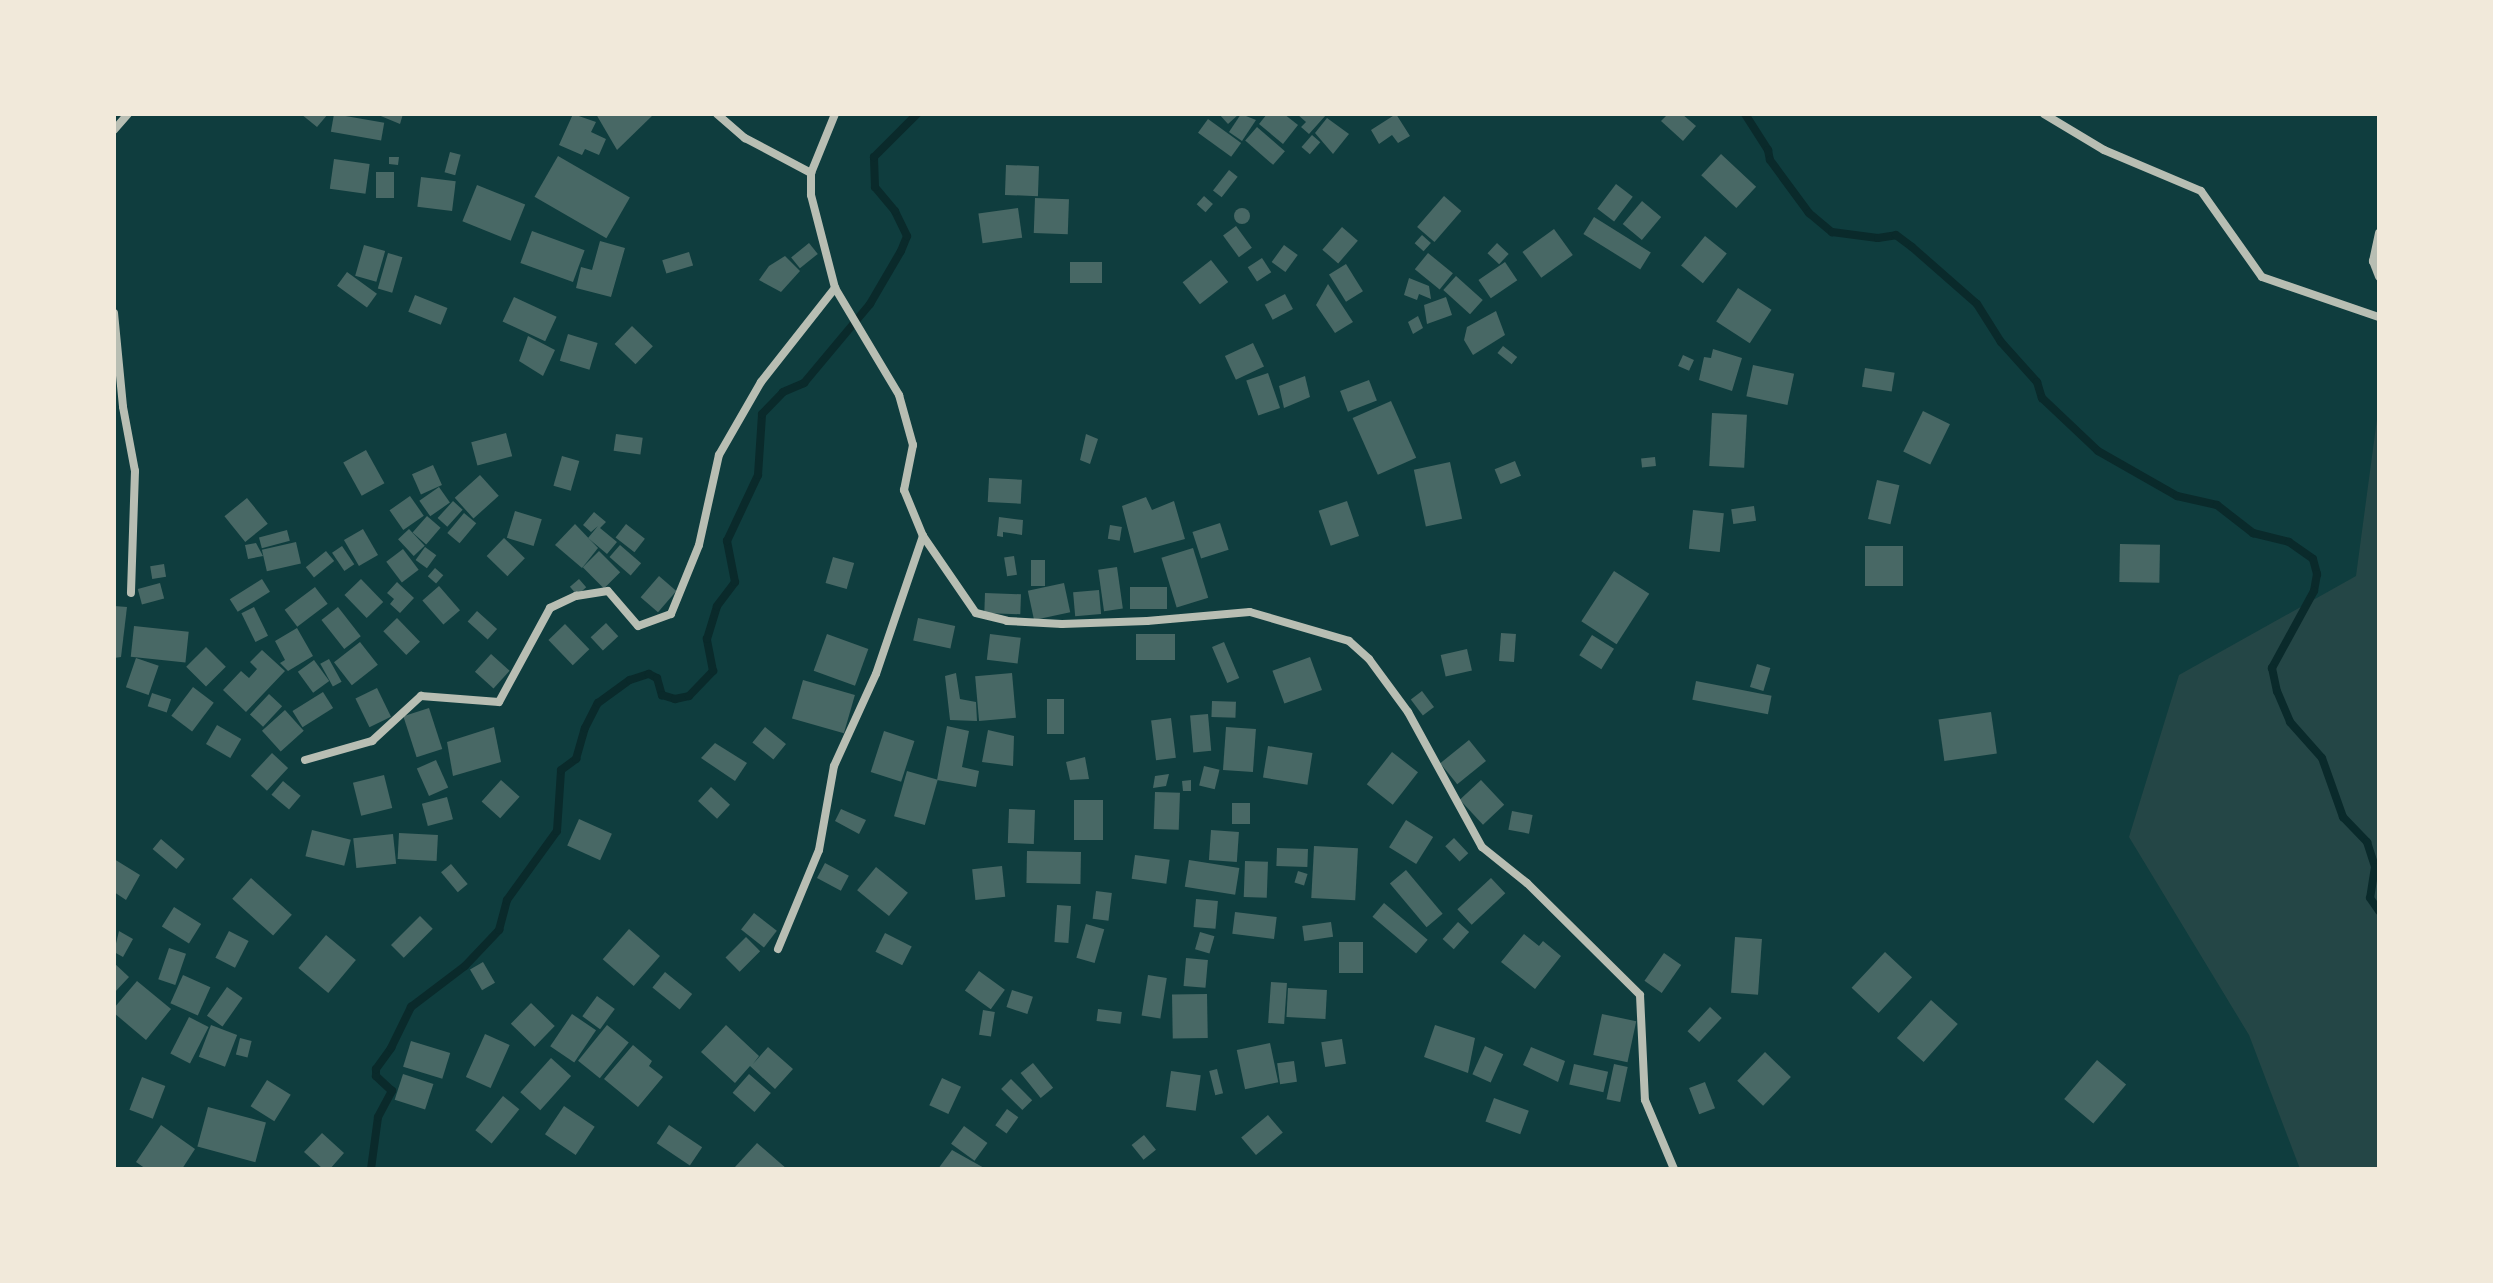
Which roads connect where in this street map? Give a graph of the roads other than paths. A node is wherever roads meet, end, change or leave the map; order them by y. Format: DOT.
graph roads {
  1 [pos="128,114"];
  2 [pos="717,114"];
  3 [pos="835,114"];
  4 [pos="2044,114"];
  5 [pos="114,130"];
  6 [pos="811,173"];
  7 [pos="2379,233"];
  8 [pos="2379,277"];
  9 [pos="835,288"];
  10 [pos="114,313"];
  11 [pos="2379,317"];
  12 [pos="923,536"];
  13 [pos="131,593"];
  14 [pos="305,760"];
  15 [pos="778,949"];
  16 [pos="1674,1169"];
  1 -- 5 [label="street"];
  2 -- 6 [label="street"];
  3 -- 6 [label="street"];
  4 -- 11 [label="street"];
  6 -- 9 [label="street"];
  7 -- 8 [label="street"];
  9 -- 12 [label="street"];
  9 -- 14 [label="street"];
  10 -- 13 [label="street"];
  12 -- 15 [label="street"];
  12 -- 16 [label="street"];
}
